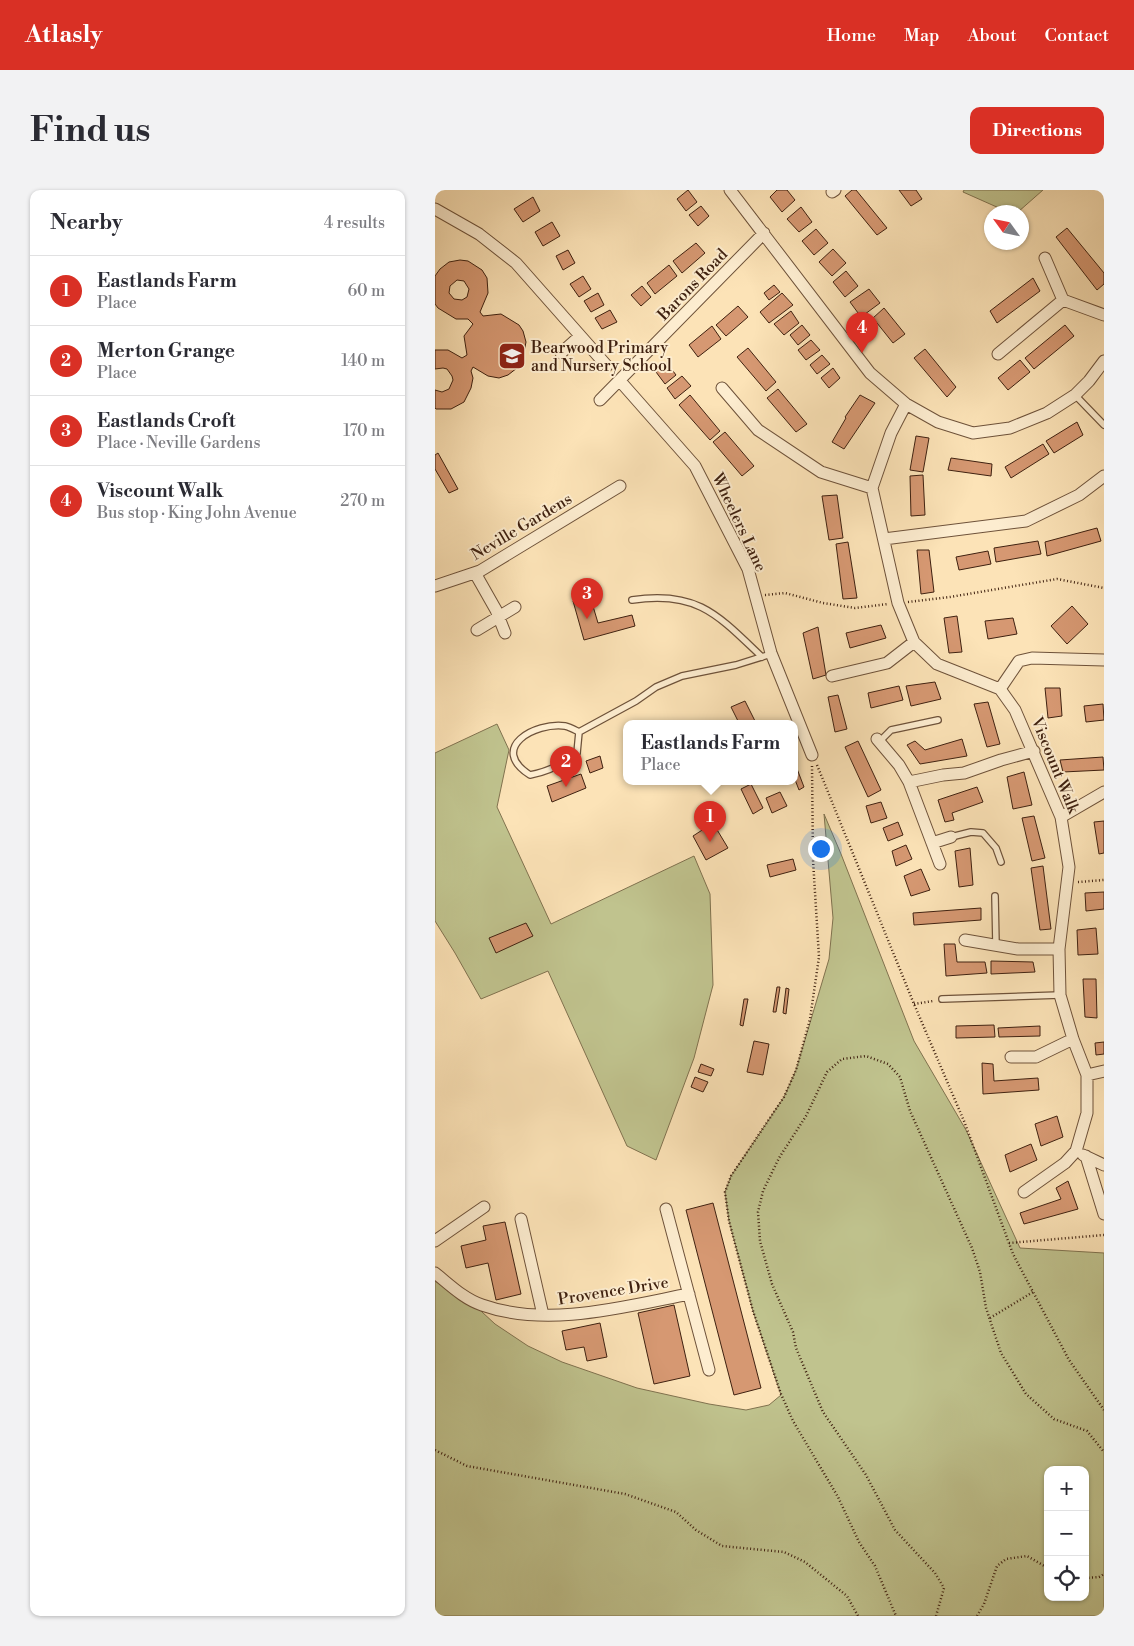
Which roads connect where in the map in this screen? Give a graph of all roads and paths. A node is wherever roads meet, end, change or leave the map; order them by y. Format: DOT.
graph roads {
  1 [pos="731,190"];
  2 [pos="435,209"];
  3 [pos="764,233"];
  4 [pos="1045,258"];
  5 [pos="1063,300"];
  6 [pos="1104,315"];
  7 [pos="580,336"];
  8 [pos="561,353"];
  9 [pos="998,354"];
  10 [pos="1104,361"];
  11 [pos="607,366"];
  12 [pos="620,381"];
  13 [pos="722,388"];
  14 [pos="1075,395"];
  15 [pos="600,400"];
  16 [pos="906,404"];
  17 [pos="1104,425"];
  18 [pos="1104,476"];
  19 [pos="620,486"];
  20 [pos="872,488"];
  21 [pos="884,538"];
  22 [pos="475,573"];
  23 [pos="435,586"];
  24 [pos="1104,588"];
  25 [pos="755,596"];
  26 [pos="631,600"];
  27 [pos="898,603"];
  28 [pos="515,607"];
  29 [pos="499,616"];
  30 [pos="477,630"];
  31 [pos="505,633"];
  32 [pos="914,642"];
  33 [pos="766,655"];
  34 [pos="1104,660"];
  35 [pos="831,676"];
  36 [pos="999,689"];
  37 [pos="796,720"];
  38 [pos="938,720"];
  39 [pos="798,725"];
  40 [pos="579,732"];
  41 [pos="878,741"];
  42 [pos="1034,750"];
  43 [pos="812,755"];
  44 [pos="909,782"];
  45 [pos="1104,792"];
  46 [pos="1061,817"];
  47 [pos="951,836"];
  48 [pos="932,843"];
  49 [pos="1001,862"];
  50 [pos="940,864"];
  51 [pos="1104,880"];
  52 [pos="1067,883"];
  53 [pos="995,896"];
  54 [pos="965,940"];
  55 [pos="996,945"];
  56 [pos="1059,949"];
  57 [pos="1060,995"];
  58 [pos="942,999"];
  59 [pos="914,1004"];
  60 [pos="1073,1039"];
  61 [pos="1011,1058"];
  62 [pos="1104,1071"];
  63 [pos="1087,1075"];
  64 [pos="1081,1154"];
  65 [pos="1104,1166"];
  66 [pos="1024,1192"];
  67 [pos="484,1207"];
  68 [pos="665,1209"];
  69 [pos="1104,1214"];
  70 [pos="521,1219"];
  71 [pos="1104,1235"];
  72 [pos="435,1241"];
  73 [pos="1009,1243"];
  74 [pos="435,1273"];
  75 [pos="1033,1292"];
  76 [pos="689,1294"];
  77 [pos="543,1315"];
  78 [pos="990,1318"];
  79 [pos="709,1370"];
  80 [pos="1104,1410"];
  81 [pos="435,1450"];
  82 [pos="1104,1452"];
  83 [pos="1044,1566"];
  84 [pos="1104,1574"];
  85 [pos="1089,1578"];
  86 [pos="858,1616"];
  87 [pos="896,1616"];
  88 [pos="936,1616"];
  89 [pos="977,1616"];
  1 -- 3 [label="street"];
  2 -- 7 [label="street"];
  3 -- 12 [label="street, Barons Road"];
  3 -- 16 [label="street"];
  4 -- 5 [label="street"];
  5 -- 6 [label="street"];
  5 -- 9 [label="street"];
  7 -- 8 [label="street"];
  7 -- 11 [label="street"];
  10 -- 14 [label="street"];
  12 -- 15 [label="street, Barons Road"];
  12 -- 25 [label="street, Wheelers Lane"];
  13 -- 20 [label="street"];
  14 -- 16 [label="street"];
  14 -- 17 [label="lane"];
  16 -- 20 [label="street"];
  18 -- 21 [label="street"];
  19 -- 22 [label="street, Neville Gardens"];
  20 -- 21 [label="street"];
  21 -- 27 [label="street"];
  22 -- 23 [label="street, Neville Gardens"];
  22 -- 29 [label="street"];
  24 -- 27 [label="path"];
  25 -- 27 [label="path"];
  25 -- 33 [label="street, Wheelers Lane"];
  26 -- 33 [label="lane"];
  27 -- 32 [label="street"];
  28 -- 29 [label="street"];
  29 -- 30 [label="street"];
  29 -- 31 [label="street"];
  32 -- 35 [label="street"];
  32 -- 36 [label="street"];
  33 -- 37 [label="street, Wheelers Lane"];
  33 -- 40 [label="lane"];
  34 -- 36 [label="street"];
  36 -- 42 [label="street, Viscount Walk"];
  38 -- 41 [label="lane"];
  39 -- 43 [label="street, Wheelers Lane"];
  40 -- 40 [label="lane"];
  41 -- 44 [label="street"];
  42 -- 44 [label="street"];
  42 -- 46 [label="street, Viscount Walk"];
  43 -- 59 [label="path"];
  43 -- 87 [label="path"];
  44 -- 48 [label="street"];
  45 -- 46 [label="street"];
  46 -- 52 [label="street, Viscount Walk"];
  47 -- 48 [label="street"];
  47 -- 49 [label="lane"];
  48 -- 50 [label="street"];
  51 -- 52 [label="path"];
  52 -- 56 [label="street, Viscount Walk"];
  53 -- 55 [label="lane"];
  54 -- 55 [label="street"];
  55 -- 56 [label="street"];
  56 -- 57 [label="street, Viscount Walk"];
  57 -- 58 [label="lane"];
  57 -- 60 [label="street, Viscount Walk"];
  58 -- 59 [label="path"];
  59 -- 73 [label="path"];
  60 -- 61 [label="street"];
  60 -- 63 [label="street, Viscount Walk"];
  62 -- 63 [label="street"];
  63 -- 64 [label="street, Viscount Walk"];
  64 -- 65 [label="street"];
  64 -- 66 [label="street"];
  64 -- 69 [label="street"];
  67 -- 72 [label="street"];
  68 -- 76 [label="street, Provence Drive"];
  70 -- 77 [label="street, Provence Drive"];
  71 -- 73 [label="path"];
  73 -- 75 [label="path"];
  74 -- 77 [label="street, Provence Drive"];
  75 -- 78 [label="path"];
  75 -- 80 [label="path"];
  76 -- 77 [label="street, Provence Drive"];
  76 -- 79 [label="street, Provence Drive"];
  78 -- 82 [label="path"];
  78 -- 88 [label="path"];
  81 -- 86 [label="path"];
  83 -- 89 [label="path"];
  84 -- 85 [label="path"];
}
